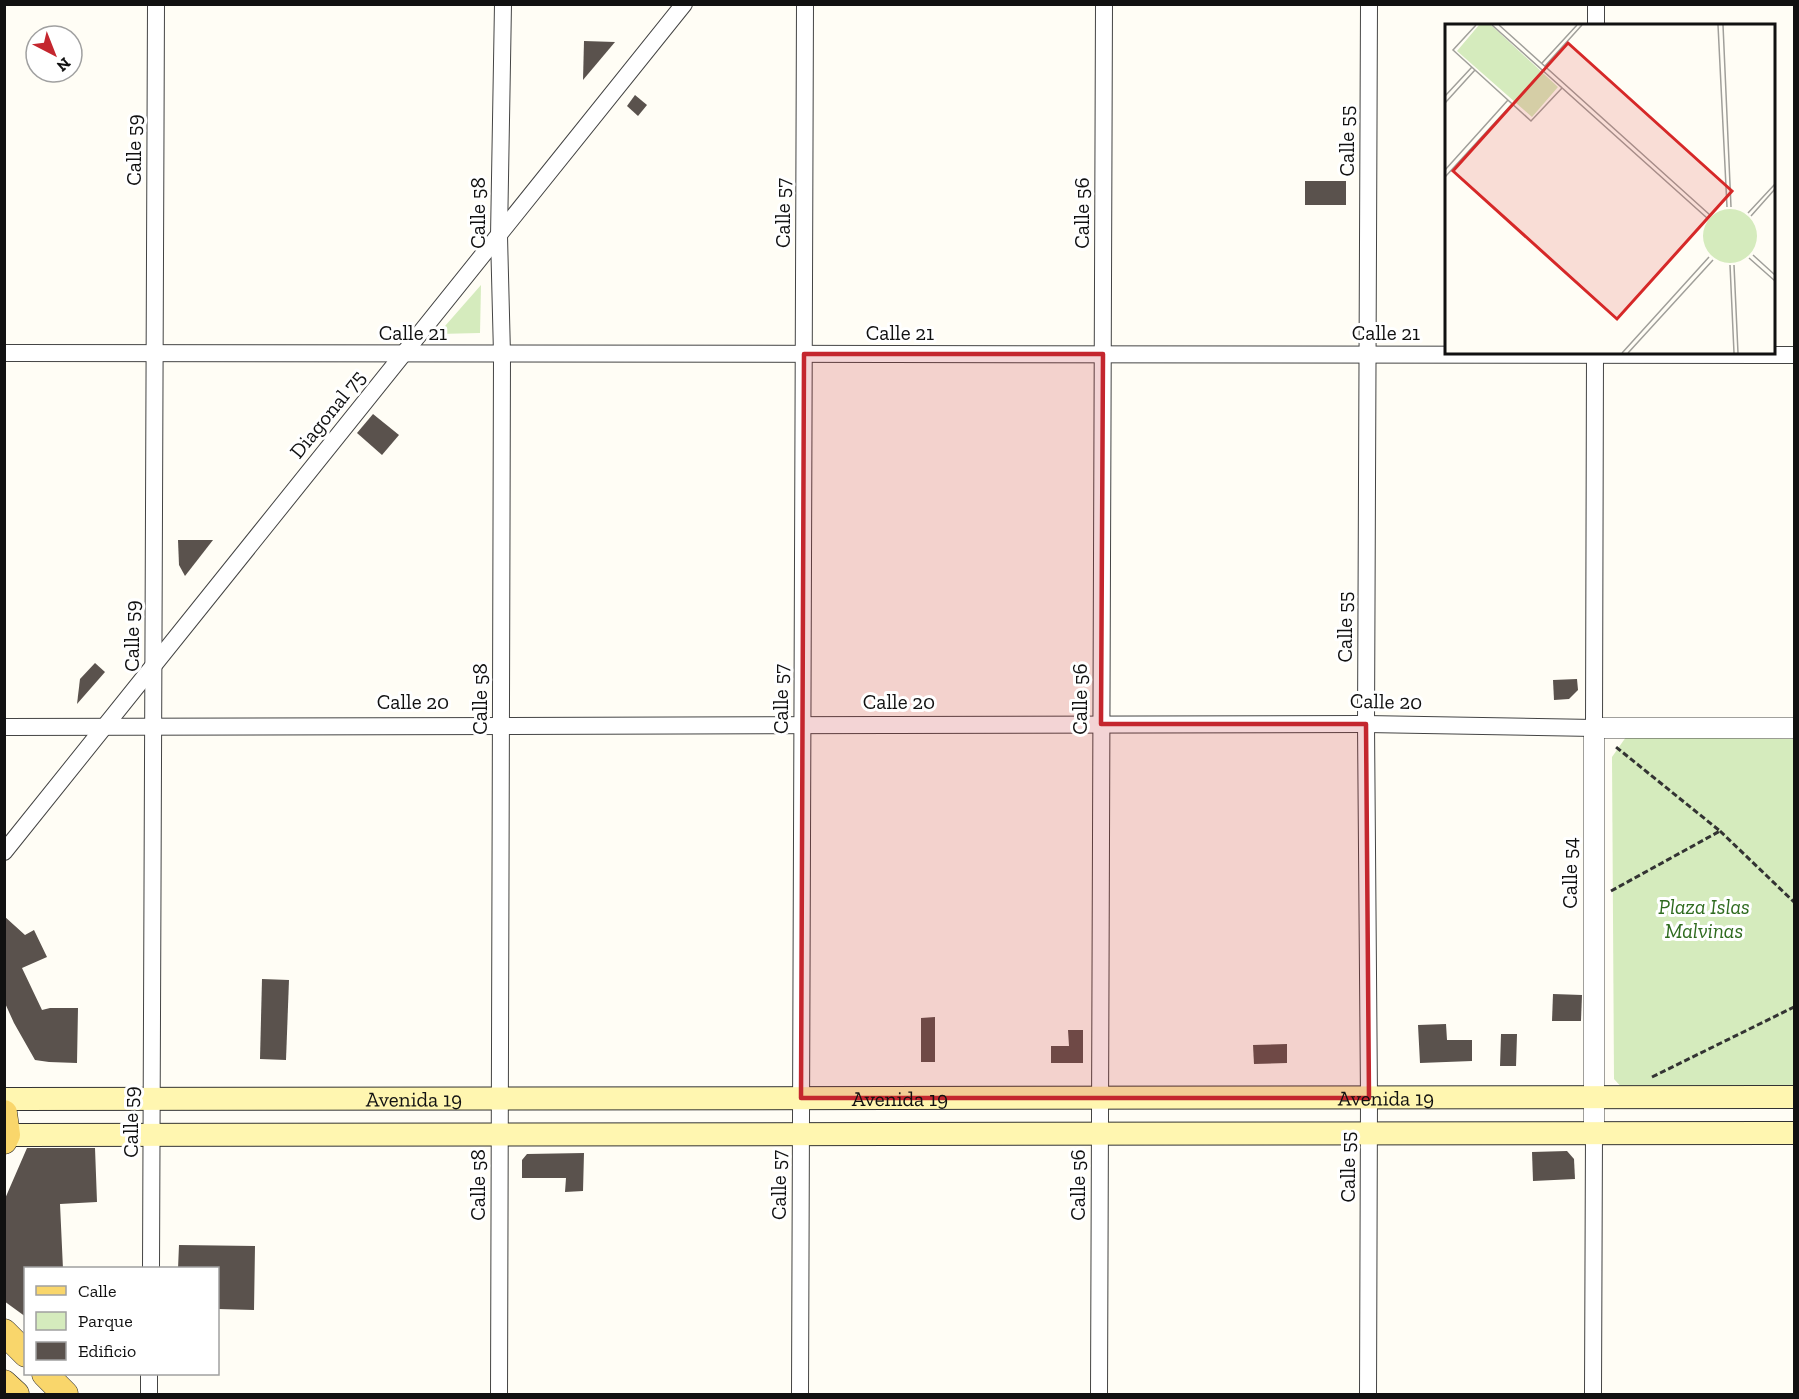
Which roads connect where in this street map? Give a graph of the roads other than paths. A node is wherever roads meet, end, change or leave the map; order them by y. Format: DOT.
graph roads {
  1 [pos="156,4"];
  2 [pos="503,4"];
  3 [pos="684,4"];
  4 [pos="805,4"];
  5 [pos="1104,4"];
  6 [pos="1368,4"];
  7 [pos="1596,4"];
  8 [pos="1596,24"];
  9 [pos="499,236"];
  10 [pos="4,353"];
  11 [pos="155,353"];
  12 [pos="502,354"];
  13 [pos="804,354"];
  14 [pos="1103,354"];
  15 [pos="1367,354"];
  16 [pos="1595,354"];
  17 [pos="403,355"];
  18 [pos="1794,355"];
  19 [pos="153,666"];
  20 [pos="1101,724"];
  21 [pos="1366,724"];
  22 [pos="501,725"];
  23 [pos="802,725"];
  24 [pos="154,726"];
  25 [pos="4,727"];
  26 [pos="104,727"];
  27 [pos="1594,728"];
  28 [pos="1794,728"];
  29 [pos="4,852"];
  30 [pos="1593,1097"];
  31 [pos="1794,1097"];
  32 [pos="801,1098"];
  33 [pos="1100,1098"];
  34 [pos="1369,1098"];
  35 [pos="4,1099"];
  36 [pos="153,1099"];
  37 [pos="500,1099"];
  38 [pos="5,1129"];
  39 [pos="1594,1133"];
  40 [pos="1794,1133"];
  41 [pos="499,1134"];
  42 [pos="801,1134"];
  43 [pos="1100,1134"];
  44 [pos="1369,1134"];
  45 [pos="153,1135"];
  46 [pos="151,1267"];
  47 [pos="4,1332"];
  48 [pos="24,1352"];
  49 [pos="46,1375"];
  50 [pos="149,1375"];
  51 [pos="4,1383"];
  52 [pos="16,1395"];
  53 [pos="65,1395"];
  54 [pos="149,1395"];
  55 [pos="499,1395"];
  56 [pos="800,1395"];
  57 [pos="1099,1395"];
  58 [pos="1368,1395"];
  59 [pos="1593,1395"];
  1 -- 11 [label="street, Calle 59"];
  2 -- 9 [label="street, Calle 58"];
  3 -- 9 [label="street, Diagonal 75"];
  4 -- 13 [label="street, Calle 57"];
  5 -- 14 [label="street, Calle 56"];
  6 -- 15 [label="street, Calle 55"];
  7 -- 8 [label="street"];
  9 -- 12 [label="street, Calle 58"];
  9 -- 17 [label="street, Diagonal 75"];
  10 -- 11 [label="street, Calle 21"];
  11 -- 17 [label="street, Calle 21"];
  11 -- 19 [label="street, Calle 59"];
  12 -- 13 [label="street, Calle 21"];
  12 -- 17 [label="street, Calle 21"];
  12 -- 22 [label="street, Calle 58"];
  13 -- 14 [label="street, Calle 21"];
  13 -- 23 [label="street, Calle 57"];
  14 -- 15 [label="street, Calle 21"];
  14 -- 20 [label="street, Calle 56"];
  15 -- 16 [label="street, Calle 21"];
  15 -- 21 [label="street, Calle 55"];
  16 -- 18 [label="street, Calle 21"];
  16 -- 27 [label="street, Calle 54"];
  17 -- 19 [label="street, Diagonal 75"];
  19 -- 24 [label="street, Calle 59"];
  19 -- 26 [label="street, Diagonal 75"];
  20 -- 21 [label="street, Calle 20"];
  20 -- 23 [label="street, Calle 20"];
  20 -- 33 [label="street, Calle 56"];
  21 -- 27 [label="street, Calle 20"];
  21 -- 34 [label="street, Calle 55"];
  22 -- 23 [label="street, Calle 20"];
  22 -- 24 [label="street, Calle 20"];
  22 -- 37 [label="street, Calle 58"];
  23 -- 32 [label="street, Calle 57"];
  24 -- 26 [label="street, Calle 20"];
  24 -- 36 [label="street, Calle 59"];
  25 -- 26 [label="street, Calle 20"];
  26 -- 29 [label="street, Diagonal 75"];
  27 -- 28 [label="street, Calle 20"];
  27 -- 30 [label="street, Calle 54"];
  30 -- 31 [label="main road, Avenida 19"];
  30 -- 34 [label="main road, Avenida 19"];
  30 -- 39 [label="street, Calle 54"];
  32 -- 33 [label="main road, Avenida 19"];
  32 -- 37 [label="main road, Avenida 19"];
  32 -- 42 [label="street, Calle 57"];
  33 -- 34 [label="main road, Avenida 19"];
  33 -- 43 [label="street, Calle 56"];
  34 -- 44 [label="street, Calle 55"];
  35 -- 36 [label="main road, Avenida 19"];
  36 -- 37 [label="main road, Avenida 19"];
  36 -- 45 [label="street, Calle 59"];
  37 -- 41 [label="street, Calle 58"];
  38 -- 45 [label="main road, Avenida 19"];
  39 -- 40 [label="main road, Avenida 19"];
  39 -- 44 [label="main road, Avenida 19"];
  39 -- 59 [label="street, Calle 54"];
  41 -- 42 [label="main road, Avenida 19"];
  41 -- 45 [label="main road, Avenida 19"];
  41 -- 55 [label="street, Calle 58"];
  42 -- 43 [label="main road, Avenida 19"];
  42 -- 56 [label="street, Calle 57"];
  43 -- 44 [label="main road, Avenida 19"];
  43 -- 57 [label="street, Calle 56"];
  44 -- 58 [label="street, Calle 55"];
  45 -- 46 [label="street, Calle 59"];
  47 -- 48 [label="main road"];
  49 -- 53 [label="main road"];
  50 -- 54 [label="street"];
  51 -- 52 [label="main road"];
}
